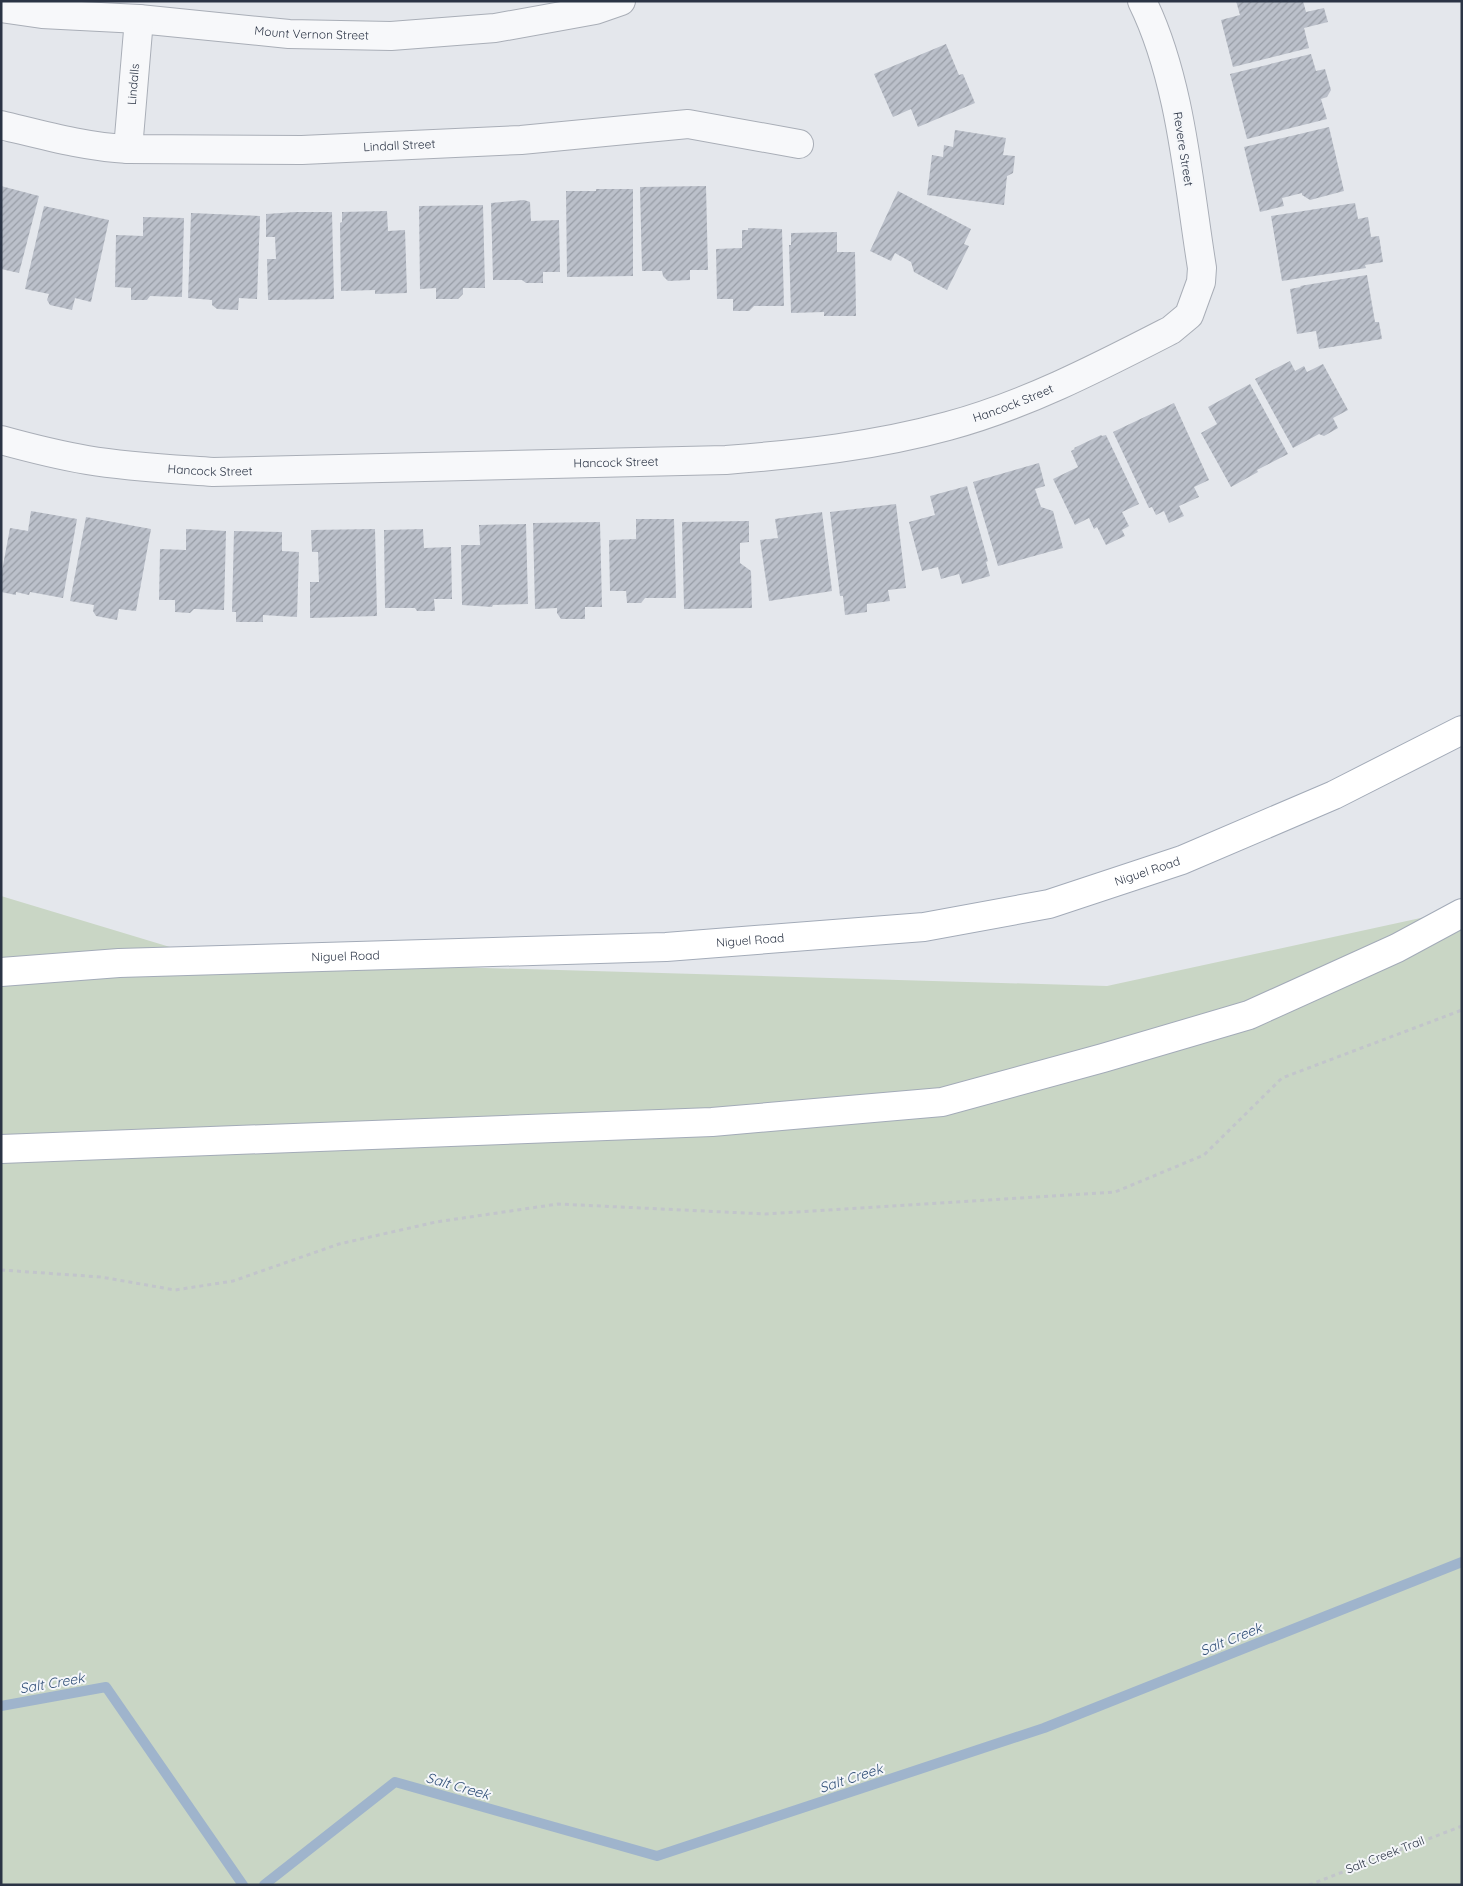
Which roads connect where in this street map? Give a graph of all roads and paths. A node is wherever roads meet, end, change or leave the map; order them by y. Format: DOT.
graph roads {
  1 [pos="622,1"];
  2 [pos="1142,1"];
  3 [pos="1,8"];
  4 [pos="139,19"];
  5 [pos="1,124"];
  6 [pos="799,144"];
  7 [pos="128,149"];
  8 [pos="1195,301"];
  9 [pos="1,440"];
  10 [pos="1462,730"];
  11 [pos="1462,913"];
  12 [pos="1,972"];
  13 [pos="1462,1010"];
  14 [pos="1,1149"];
  15 [pos="1,1270"];
  16 [pos="1462,1826"];
  17 [pos="1309,1885"];
  1 -- 4 [label="street, Mount Vernon Street"];
  2 -- 8 [label="street, Revere Street"];
  3 -- 4 [label="street, Mount Vernon Street"];
  4 -- 7 [label="street, Lindalls"];
  5 -- 7 [label="street, Lindall Street"];
  6 -- 7 [label="street, Lindall Street"];
  8 -- 9 [label="street, Hancock Street"];
  10 -- 12 [label="main road, Niguel Road"];
  11 -- 14 [label="main road"];
  13 -- 15 [label="path"];
  16 -- 17 [label="path, Salt Creek Trail"];
}
